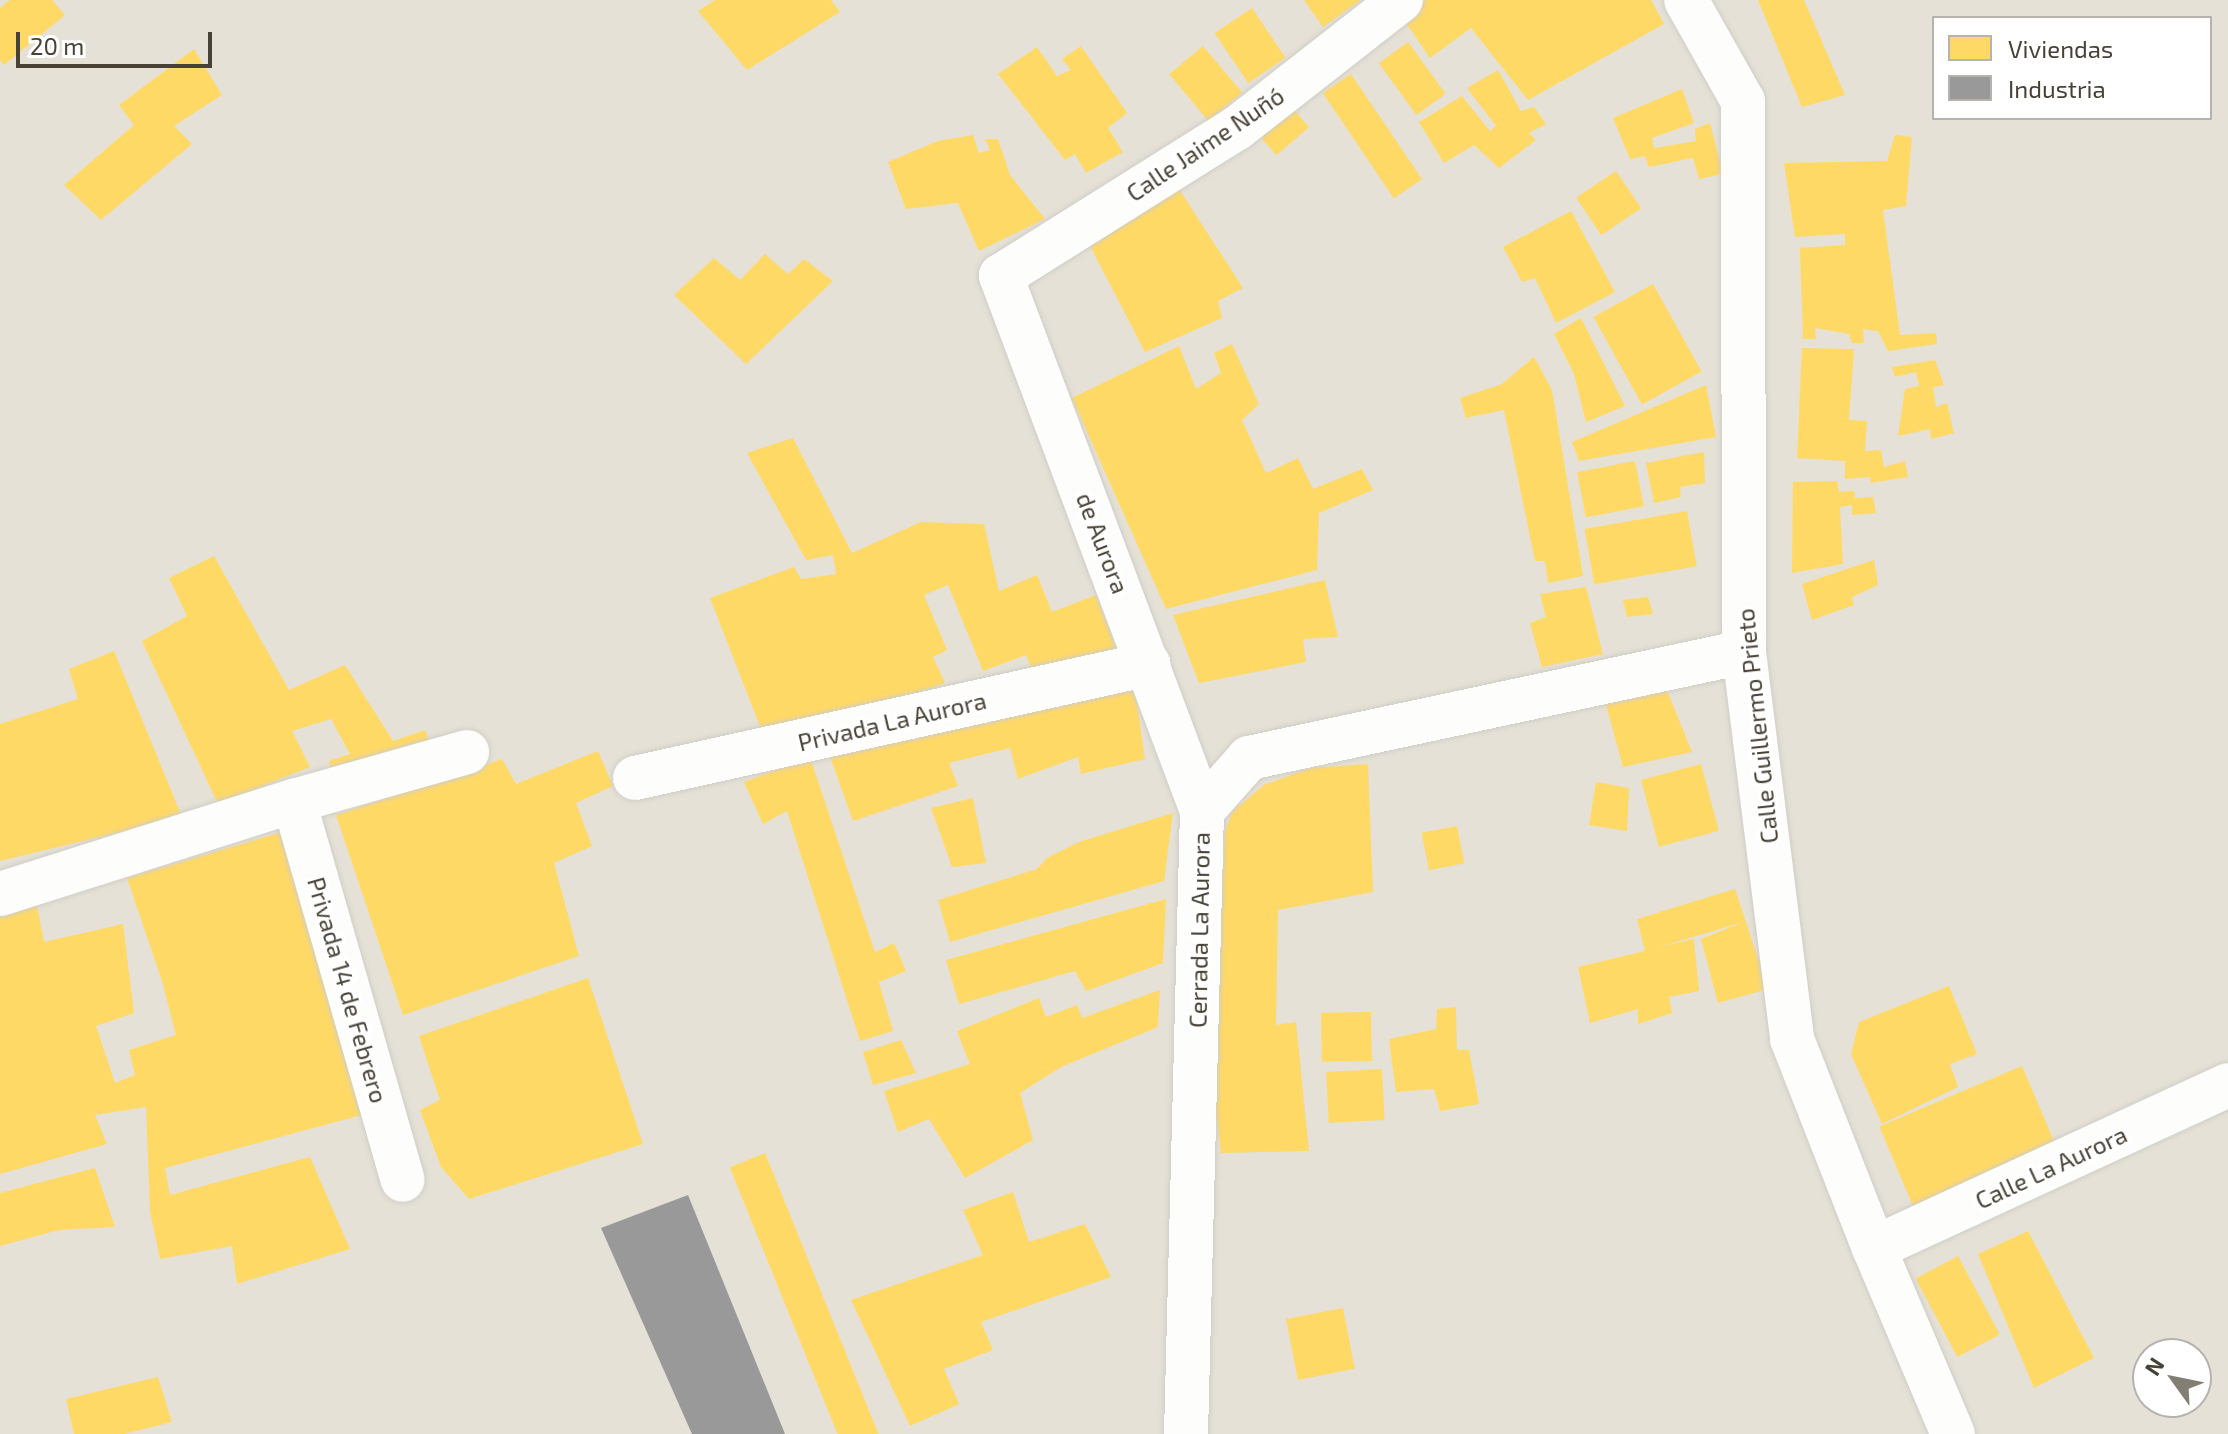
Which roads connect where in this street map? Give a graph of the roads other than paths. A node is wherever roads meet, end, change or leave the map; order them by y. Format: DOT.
graph roads {
  1 [pos="1401,0"];
  2 [pos="1686,0"];
  3 [pos="1001,276"];
  4 [pos="1744,652"];
  5 [pos="1149,664"];
  6 [pos="467,752"];
  7 [pos="635,778"];
  8 [pos="294,801"];
  9 [pos="1202,811"];
  10 [pos="0,894"];
  11 [pos="2228,1085"];
  12 [pos="403,1180"];
  13 [pos="1874,1248"];
  14 [pos="1186,1434"];
  15 [pos="1953,1434"];
  1 -- 3 [label="street, Calle Jaime Nuñó"];
  2 -- 4 [label="street, Calle Guillermo Prieto"];
  3 -- 5 [label="street, de Aurora"];
  4 -- 9 [label="street, Cerrada La Aurora"];
  4 -- 13 [label="street, Calle Guillermo Prieto"];
  5 -- 7 [label="street, Privada La Aurora"];
  5 -- 9 [label="street, de Aurora"];
  6 -- 8 [label="street"];
  8 -- 10 [label="street"];
  8 -- 12 [label="street, Privada 14 de Febrero"];
  9 -- 14 [label="street, Cerrada La Aurora"];
  11 -- 13 [label="street, Calle La Aurora"];
  13 -- 15 [label="street, Calle Guillermo Prieto"];
}
